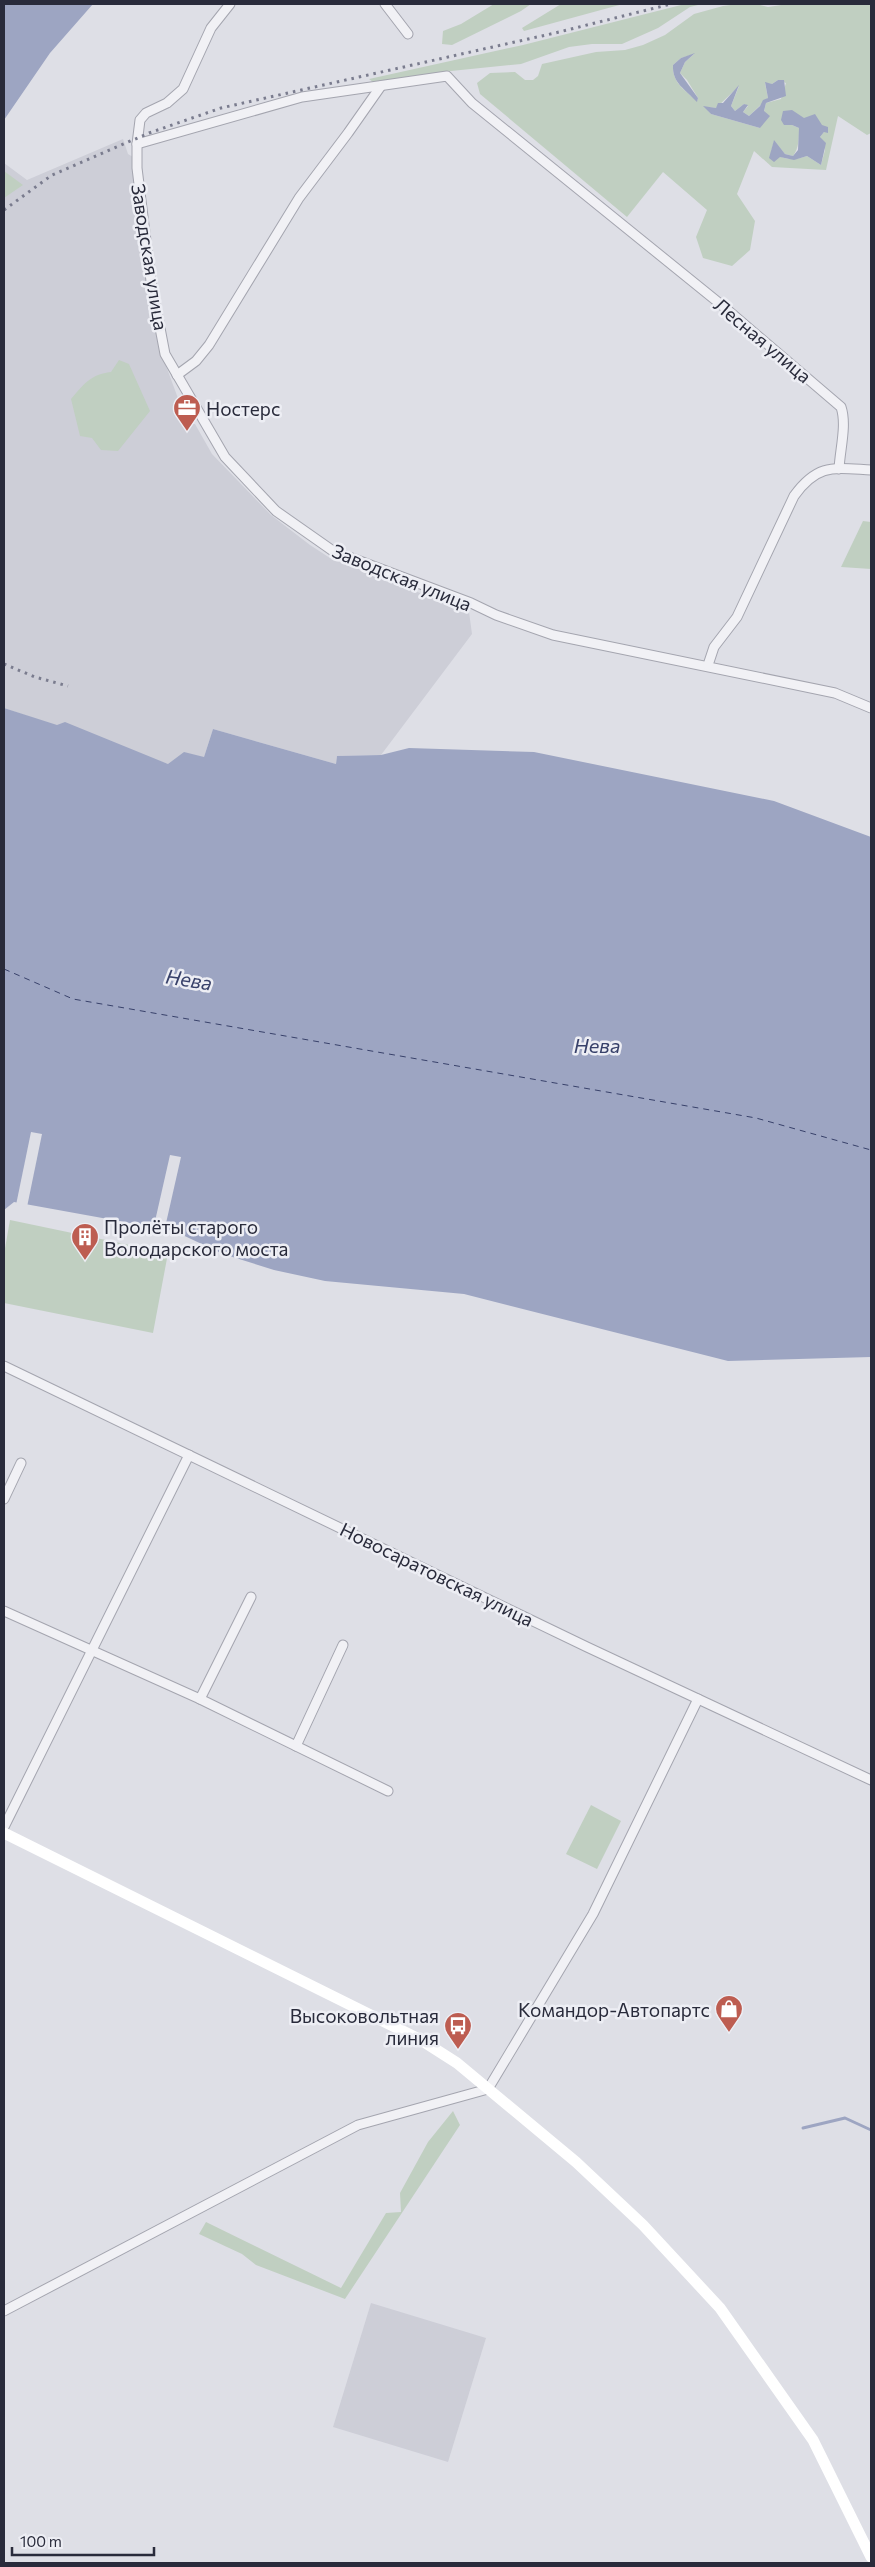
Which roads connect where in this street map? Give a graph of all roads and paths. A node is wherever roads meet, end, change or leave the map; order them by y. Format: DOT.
graph roads {
  1 [pos="230,4"];
  2 [pos="385,4"];
  3 [pos="408,34"];
  4 [pos="381,86"];
  5 [pos="137,144"];
  6 [pos="178,375"];
  7 [pos="840,469"];
  8 [pos="871,470"];
  9 [pos="708,665"];
  10 [pos="871,708"];
  11 [pos="4,1366"];
  12 [pos="189,1455"];
  13 [pos="21,1463"];
  14 [pos="4,1499"];
  15 [pos="251,1597"];
  16 [pos="4,1611"];
  17 [pos="343,1645"];
  18 [pos="91,1652"];
  19 [pos="200,1699"];
  20 [pos="698,1699"];
  21 [pos="296,1746"];
  22 [pos="871,1780"];
  23 [pos="388,1791"];
  24 [pos="4,1827"];
  25 [pos="4,1833"];
  26 [pos="488,2089"];
  27 [pos="4,2311"];
  28 [pos="871,2556"];
  1 -- 5 [label="street, Заводская улица"];
  2 -- 3 [label="street"];
  4 -- 5 [label="street"];
  4 -- 6 [label="street"];
  4 -- 7 [label="street, Лесная улица"];
  5 -- 6 [label="street, Заводская улица"];
  6 -- 9 [label="street, Заводская улица"];
  7 -- 8 [label="street"];
  7 -- 9 [label="street"];
  9 -- 10 [label="street, Заводская улица"];
  11 -- 12 [label="street, Новосаратовская улица"];
  12 -- 18 [label="street"];
  12 -- 20 [label="street, Новосаратовская улица"];
  13 -- 14 [label="street"];
  15 -- 19 [label="street"];
  16 -- 18 [label="street"];
  17 -- 21 [label="street"];
  18 -- 19 [label="street"];
  18 -- 24 [label="street"];
  19 -- 21 [label="street"];
  20 -- 22 [label="street, Новосаратовская улица"];
  20 -- 26 [label="street"];
  21 -- 23 [label="street"];
  25 -- 26 [label="main road"];
  26 -- 27 [label="street"];
  26 -- 28 [label="main road"];
}
